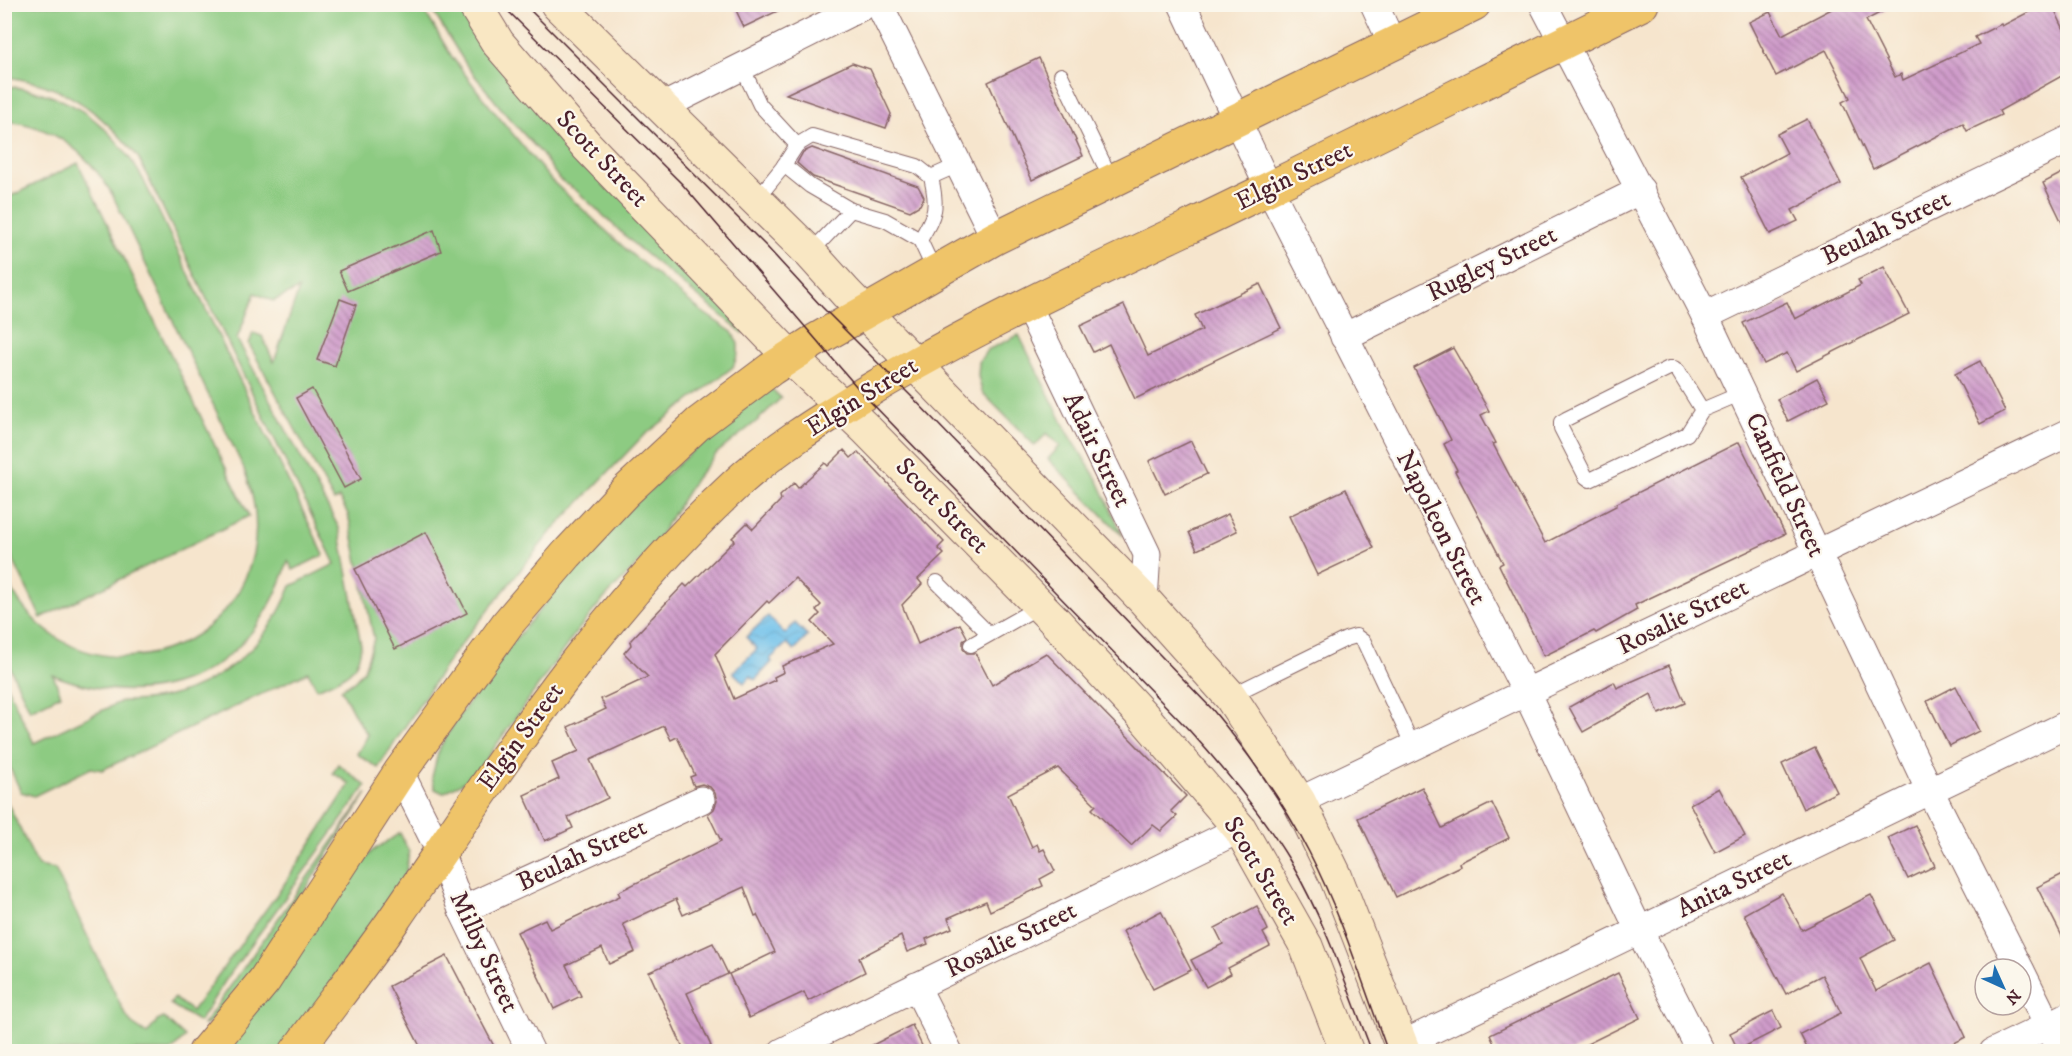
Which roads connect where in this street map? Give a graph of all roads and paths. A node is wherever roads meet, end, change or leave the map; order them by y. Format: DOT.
graph roads {
  1 [pos="474,4"];
  2 [pos="557,4"];
  3 [pos="867,4"];
  4 [pos="879,4"];
  5 [pos="1182,4"];
  6 [pos="1374,4"];
  7 [pos="1474,4"];
  8 [pos="1543,4"];
  9 [pos="1642,4"];
  10 [pos="1564,42"];
  11 [pos="1392,43"];
  12 [pos="742,67"];
  13 [pos="1061,75"];
  14 [pos="662,107"];
  15 [pos="1237,121"];
  16 [pos="2067,140"];
  17 [pos="797,145"];
  18 [pos="784,165"];
  19 [pos="958,165"];
  20 [pos="931,177"];
  21 [pos="1112,181"];
  22 [pos="1269,188"];
  23 [pos="1641,190"];
  24 [pos="756,200"];
  25 [pos="851,210"];
  26 [pos="995,238"];
  27 [pos="920,240"];
  28 [pos="810,253"];
  29 [pos="935,272"];
  30 [pos="1027,304"];
  31 [pos="865,311"];
  32 [pos="1705,316"];
  33 [pos="1344,337"];
  34 [pos="790,357"];
  35 [pos="915,363"];
  36 [pos="1742,393"];
  37 [pos="843,406"];
  38 [pos="1702,410"];
  39 [pos="2067,433"];
  40 [pos="1817,553"];
  41 [pos="937,582"];
  42 [pos="1144,600"];
  43 [pos="1040,606"];
  44 [pos="989,634"];
  45 [pos="971,645"];
  46 [pos="1526,692"];
  47 [pos="1230,696"];
  48 [pos="2067,724"];
  49 [pos="1413,746"];
  50 [pos="400,772"];
  51 [pos="1929,791"];
  52 [pos="701,800"];
  53 [pos="1299,801"];
  54 [pos="1240,829"];
  55 [pos="440,852"];
  56 [pos="462,909"];
  57 [pos="1640,930"];
  58 [pos="2013,957"];
  59 [pos="916,986"];
  60 [pos="2033,987"];
  61 [pos="2058,1021"];
  62 [pos="1402,1048"];
  63 [pos="205,1052"];
  64 [pos="296,1052"];
  65 [pos="531,1052"];
  66 [pos="782,1052"];
  67 [pos="949,1052"];
  68 [pos="1347,1052"];
  69 [pos="1701,1052"];
  70 [pos="1993,1052"];
  71 [pos="2061,1052"];
  1 -- 34 [label="main road, Scott Street"];
  2 -- 14 [label="main road"];
  3 -- 12 [label="street"];
  4 -- 19 [label="street"];
  5 -- 15 [label="street, Napoleon Street"];
  6 -- 11 [label="street"];
  7 -- 11 [label="main road"];
  8 -- 10 [label="street, Canfield Street"];
  9 -- 10 [label="main road, Elgin Street"];
  10 -- 22 [label="main road, Elgin Street"];
  10 -- 23 [label="street, Canfield Street"];
  11 -- 15 [label="main road"];
  12 -- 14 [label="street"];
  12 -- 17 [label="lane"];
  13 -- 21 [label="lane"];
  14 -- 24 [label="main road"];
  15 -- 21 [label="main road"];
  15 -- 22 [label="street, Napoleon Street"];
  16 -- 32 [label="street, Beulah Street"];
  17 -- 18 [label="lane"];
  17 -- 20 [label="lane"];
  18 -- 24 [label="lane"];
  18 -- 25 [label="lane"];
  19 -- 20 [label="lane"];
  19 -- 26 [label="street"];
  20 -- 27 [label="lane"];
  21 -- 26 [label="main road"];
  22 -- 30 [label="main road, Elgin Street"];
  22 -- 33 [label="street, Napoleon Street"];
  23 -- 32 [label="street, Canfield Street"];
  23 -- 33 [label="street, Rugley Street"];
  24 -- 28 [label="main road"];
  25 -- 27 [label="lane"];
  25 -- 28 [label="lane"];
  26 -- 29 [label="main road"];
  27 -- 29 [label="lane"];
  28 -- 31 [label="main road"];
  29 -- 31 [label="main road"];
  30 -- 35 [label="main road, Elgin Street"];
  30 -- 42 [label="street, Adair Street"];
  31 -- 34 [label="main road"];
  31 -- 35 [label="main road"];
  32 -- 36 [label="street, Canfield Street"];
  33 -- 46 [label="street, Napoleon Street"];
  34 -- 37 [label="main road, Scott Street"];
  34 -- 50 [label="main road"];
  35 -- 37 [label="main road, Elgin Street"];
  35 -- 42 [label="main road"];
  36 -- 38 [label="lane"];
  36 -- 40 [label="street, Canfield Street"];
  37 -- 43 [label="main road, Scott Street"];
  37 -- 55 [label="main road, Elgin Street"];
  38 -- 38 [label="lane"];
  39 -- 40 [label="street, Rosalie Street"];
  40 -- 46 [label="street, Rosalie Street"];
  40 -- 51 [label="street, Canfield Street"];
  41 -- 44 [label="lane"];
  42 -- 47 [label="main road"];
  43 -- 44 [label="lane"];
  43 -- 54 [label="main road, Scott Street"];
  44 -- 45 [label="lane"];
  46 -- 49 [label="street, Rosalie Street"];
  46 -- 57 [label="street, Napoleon Street"];
  47 -- 49 [label="lane"];
  47 -- 53 [label="main road"];
  48 -- 51 [label="street, Anita Street"];
  49 -- 53 [label="street, Rosalie Street"];
  50 -- 55 [label="street, Milby Street"];
  50 -- 63 [label="main road"];
  51 -- 57 [label="street, Anita Street"];
  51 -- 58 [label="street, Canfield Street"];
  52 -- 56 [label="street, Beulah Street"];
  53 -- 62 [label="main road"];
  54 -- 59 [label="street, Rosalie Street"];
  54 -- 68 [label="main road, Scott Street"];
  55 -- 56 [label="street, Milby Street"];
  55 -- 64 [label="main road, Elgin Street"];
  56 -- 65 [label="street, Milby Street"];
  57 -- 62 [label="street, Anita Street"];
  57 -- 69 [label="street, Napoleon Street"];
  59 -- 66 [label="street, Rosalie Street"];
  59 -- 67 [label="street"];
  60 -- 61 [label="street, Canfield Street"];
  61 -- 70 [label="street"];
  61 -- 71 [label="street, Canfield Street"];
}
